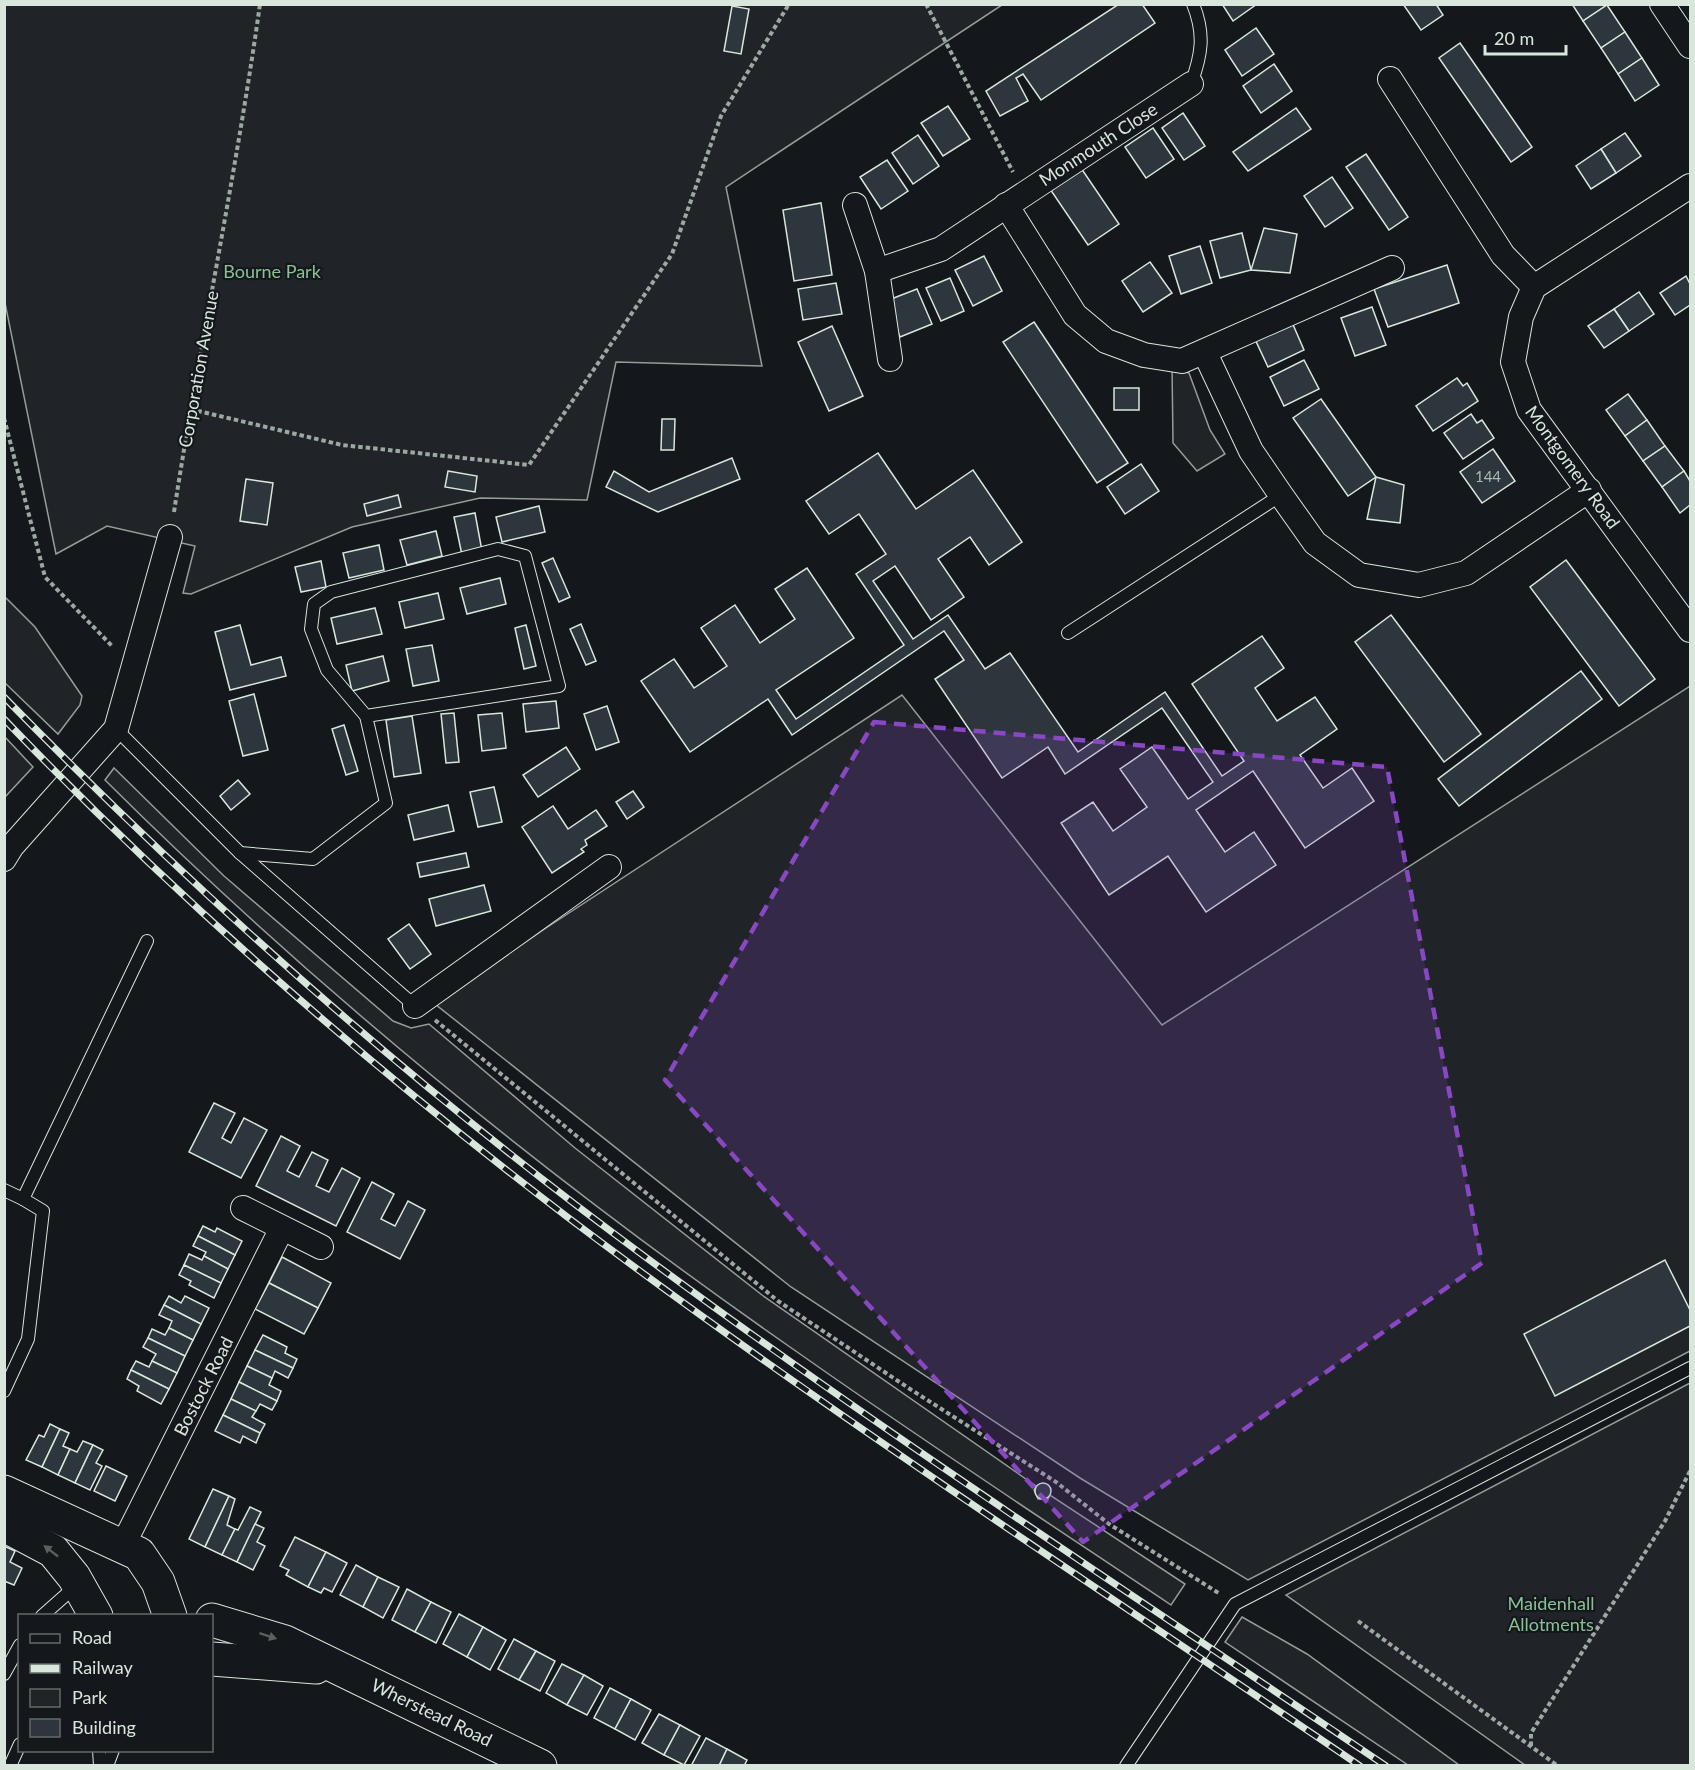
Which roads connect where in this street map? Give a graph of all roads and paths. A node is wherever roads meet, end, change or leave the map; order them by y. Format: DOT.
graph roads {
  1 [pos="260,4"];
  2 [pos="789,4"];
  3 [pos="926,4"];
  4 [pos="1193,4"];
  5 [pos="1662,4"];
  6 [pos="1690,46"];
  7 [pos="1390,79"];
  8 [pos="1191,84"];
  9 [pos="1690,186"];
  10 [pos="1015,199"];
  11 [pos="855,205"];
  12 [pos="1392,268"];
  13 [pos="877,271"];
  14 [pos="1534,287"];
  15 [pos="1204,353"];
  16 [pos="890,359"];
  17 [pos="190,409"];
  18 [pos="4,418"];
  19 [pos="1589,490"];
  20 [pos="1281,495"];
  21 [pos="170,537"];
  22 [pos="1690,630"];
  23 [pos="1068,633"];
  24 [pos="132,667"];
  25 [pos="366,716"];
  26 [pos="116,729"];
  27 [pos="240,853"];
  28 [pos="4,859"];
  29 [pos="609,867"];
  30 [pos="147,941"];
  31 [pos="415,1006"];
  32 [pos="4,1190"];
  33 [pos="23,1199"];
  34 [pos="243,1208"];
  35 [pos="282,1228"];
  36 [pos="321,1247"];
  37 [pos="1690,1368"];
  38 [pos="4,1391"];
  39 [pos="1690,1471"];
  40 [pos="4,1492"];
  41 [pos="4,1525"];
  42 [pos="123,1545"];
  43 [pos="158,1582"];
  44 [pos="78,1584"];
  45 [pos="1235,1604"];
  46 [pos="44,1614"];
  47 [pos="95,1614"];
  48 [pos="169,1614"];
  49 [pos="198,1614"];
  50 [pos="213,1620"];
  51 [pos="1358,1621"];
  52 [pos="16,1659"];
  53 [pos="213,1659"];
  54 [pos="4,1674"];
  55 [pos="356,1675"];
  56 [pos="1531,1746"];
  57 [pos="18,1748"];
  58 [pos="10,1766"];
  59 [pos="540,1766"];
  60 [pos="1126,1766"];
  61 [pos="1558,1766"];
  1 -- 17 [label="path, Corporation Avenue"];
  2 -- 17 [label="path"];
  3 -- 10 [label="path"];
  4 -- 8 [label="lane"];
  5 -- 6 [label="street"];
  7 -- 14 [label="street"];
  8 -- 10 [label="street, Monmouth Close"];
  9 -- 14 [label="street"];
  10 -- 13 [label="street, Monmouth Close"];
  10 -- 15 [label="street"];
  11 -- 13 [label="street"];
  12 -- 15 [label="street"];
  13 -- 16 [label="street"];
  14 -- 19 [label="street, Montgomery Road"];
  15 -- 20 [label="street"];
  17 -- 21 [label="path, Corporation Avenue"];
  18 -- 24 [label="path"];
  19 -- 20 [label="street"];
  19 -- 22 [label="street, Montgomery Road"];
  20 -- 23 [label="lane"];
  21 -- 24 [label="street"];
  24 -- 26 [label="street"];
  25 -- 25 [label="lane"];
  25 -- 27 [label="lane"];
  26 -- 27 [label="lane"];
  26 -- 28 [label="street"];
  27 -- 31 [label="lane"];
  29 -- 31 [label="street"];
  30 -- 33 [label="lane"];
  31 -- 45 [label="path"];
  32 -- 33 [label="lane"];
  33 -- 38 [label="lane"];
  34 -- 35 [label="street"];
  35 -- 36 [label="street"];
  35 -- 42 [label="street, Bostock Road"];
  37 -- 45 [label="lane"];
  39 -- 56 [label="path"];
  40 -- 42 [label="main road"];
  44 -- 41 [label="main road, one-way"];
  42 -- 43 [label="main road"];
  43 -- 48 [label="main road"];
  43 -- 49 [label="main road"];
  44 -- 46 [label="lane"];
  44 -- 47 [label="main road"];
  45 -- 60 [label="lane"];
  50 -- 55 [label="main road, Wherstead Road, one-way"];
  51 -- 56 [label="path"];
  52 -- 54 [label="lane"];
  53 -- 55 [label="main road, Wherstead Road"];
  55 -- 59 [label="main road, Wherstead Road"];
  56 -- 61 [label="path"];
  57 -- 58 [label="lane"];
}
